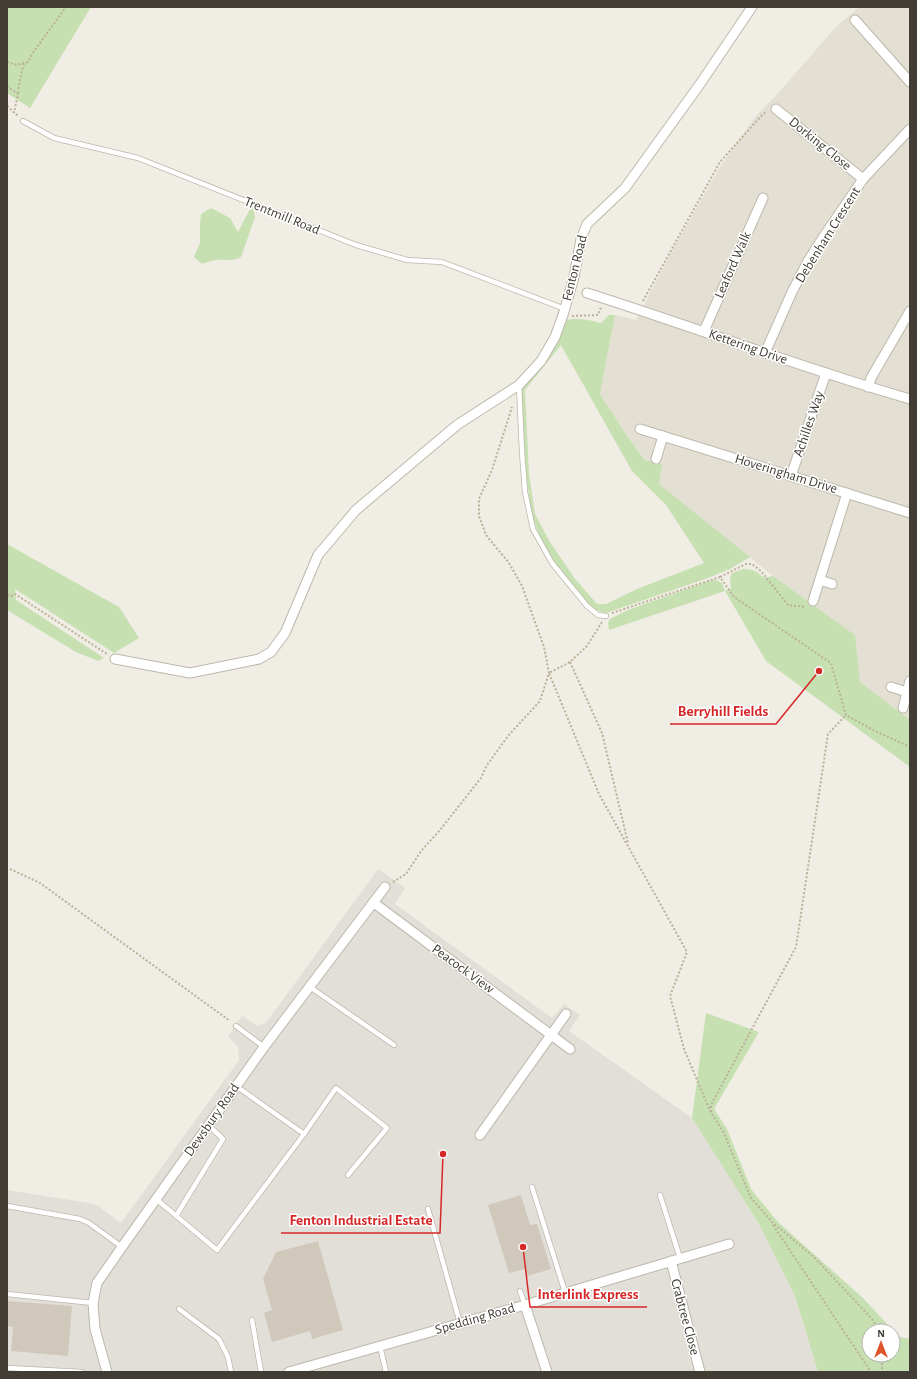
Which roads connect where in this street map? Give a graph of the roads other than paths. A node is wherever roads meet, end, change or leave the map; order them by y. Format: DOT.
graph roads {
  1 [pos="752,7"];
  2 [pos="855,20"];
  3 [pos="910,82"];
  4 [pos="776,109"];
  5 [pos="23,121"];
  6 [pos="910,129"];
  7 [pos="863,179"];
  8 [pos="763,198"];
  9 [pos="587,293"];
  10 [pos="910,311"];
  11 [pos="564,312"];
  12 [pos="704,331"];
  13 [pos="765,353"];
  14 [pos="826,373"];
  15 [pos="519,385"];
  16 [pos="868,387"];
  17 [pos="910,398"];
  18 [pos="640,429"];
  19 [pos="663,436"];
  20 [pos="656,459"];
  21 [pos="791,476"];
  22 [pos="847,493"];
  23 [pos="910,513"];
  24 [pos="820,580"];
  25 [pos="832,584"];
  26 [pos="813,601"];
  27 [pos="606,616"];
  28 [pos="115,659"];
  29 [pos="910,681"];
  30 [pos="891,687"];
  31 [pos="907,692"];
  32 [pos="903,708"];
  33 [pos="386,887"];
  34 [pos="374,903"];
  35 [pos="310,987"];
  36 [pos="566,1014"];
  37 [pos="236,1026"];
  38 [pos="552,1034"];
  39 [pos="394,1045"];
  40 [pos="264,1047"];
  41 [pos="570,1048"];
  42 [pos="236,1086"];
  43 [pos="208,1125"];
  44 [pos="304,1134"];
  45 [pos="480,1135"];
  46 [pos="348,1174"];
  47 [pos="532,1187"];
  48 [pos="660,1195"];
  49 [pos="156,1199"];
  50 [pos="7,1206"];
  51 [pos="428,1210"];
  52 [pos="176,1216"];
  53 [pos="729,1244"];
  54 [pos="122,1247"];
  55 [pos="680,1258"];
  56 [pos="671,1261"];
  57 [pos="520,1292"];
  58 [pos="565,1292"];
  59 [pos="7,1294"];
  60 [pos="93,1303"];
  61 [pos="525,1305"];
  62 [pos="179,1309"];
  63 [pos="252,1320"];
  64 [pos="460,1323"];
  65 [pos="380,1346"];
  66 [pos="7,1368"];
  67 [pos="82,1372"];
  68 [pos="107,1372"];
  69 [pos="231,1372"];
  70 [pos="261,1372"];
  71 [pos="289,1372"];
  72 [pos="386,1372"];
  73 [pos="547,1372"];
  74 [pos="700,1372"];
  1 -- 11 [label="street, Fenton Road"];
  2 -- 3 [label="street"];
  4 -- 7 [label="street, Dorking Close"];
  5 -- 11 [label="lane, Trentmill Road"];
  6 -- 7 [label="street, Debenham Crescent"];
  7 -- 13 [label="street, Debenham Crescent"];
  8 -- 12 [label="street, Leaford Walk"];
  9 -- 12 [label="street, Kettering Drive"];
  10 -- 16 [label="street"];
  11 -- 15 [label="street, Fenton Road"];
  12 -- 13 [label="street, Kettering Drive"];
  13 -- 14 [label="street, Kettering Drive"];
  14 -- 16 [label="street, Kettering Drive"];
  14 -- 21 [label="street, Achilles Way"];
  15 -- 27 [label="lane"];
  15 -- 28 [label="street, Fenton Road"];
  16 -- 17 [label="street, Kettering Drive"];
  18 -- 19 [label="street, Hoveringham Drive"];
  19 -- 20 [label="street"];
  19 -- 21 [label="street, Hoveringham Drive"];
  21 -- 22 [label="street, Hoveringham Drive"];
  22 -- 23 [label="street, Hoveringham Drive"];
  22 -- 24 [label="street"];
  24 -- 25 [label="street"];
  24 -- 26 [label="street"];
  29 -- 31 [label="street"];
  30 -- 31 [label="street"];
  31 -- 32 [label="street"];
  33 -- 34 [label="street, Dewsbury Road"];
  34 -- 35 [label="street, Dewsbury Road"];
  34 -- 38 [label="street, Peacock View"];
  35 -- 39 [label="lane"];
  35 -- 40 [label="street, Dewsbury Road"];
  36 -- 38 [label="street"];
  37 -- 40 [label="lane"];
  38 -- 41 [label="street, Peacock View"];
  38 -- 45 [label="street"];
  40 -- 42 [label="street, Dewsbury Road"];
  42 -- 43 [label="street, Dewsbury Road"];
  42 -- 44 [label="lane"];
  43 -- 49 [label="street, Dewsbury Road"];
  43 -- 52 [label="lane"];
  44 -- 46 [label="lane"];
  44 -- 52 [label="lane"];
  47 -- 58 [label="lane"];
  48 -- 55 [label="lane"];
  49 -- 52 [label="lane"];
  49 -- 54 [label="street, Dewsbury Road"];
  50 -- 54 [label="lane"];
  51 -- 64 [label="lane"];
  53 -- 55 [label="street, Spedding Road"];
  54 -- 60 [label="street, Dewsbury Road"];
  55 -- 56 [label="street, Spedding Road"];
  56 -- 58 [label="street, Spedding Road"];
  56 -- 74 [label="street, Crabtree Close"];
  57 -- 61 [label="lane"];
  58 -- 61 [label="street, Spedding Road"];
  59 -- 60 [label="lane"];
  60 -- 68 [label="street, Dewsbury Road"];
  61 -- 64 [label="street, Spedding Road"];
  61 -- 73 [label="street"];
  62 -- 69 [label="lane"];
  63 -- 70 [label="lane"];
  64 -- 65 [label="street, Spedding Road"];
  65 -- 71 [label="street, Spedding Road"];
  65 -- 72 [label="lane"];
  66 -- 67 [label="lane"];
}
